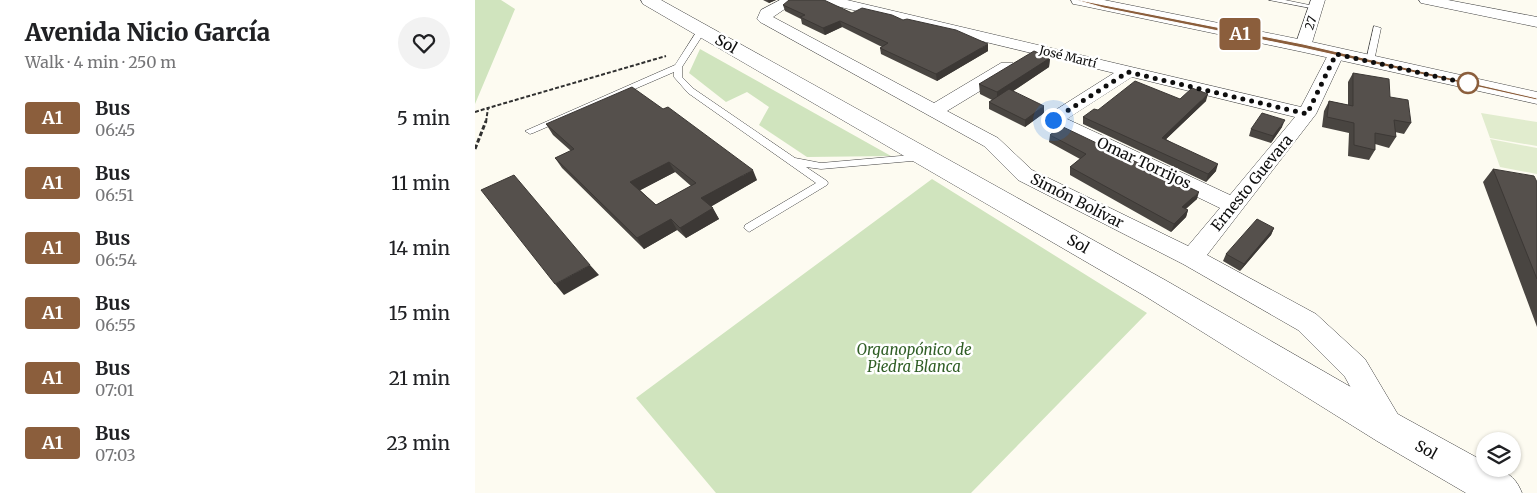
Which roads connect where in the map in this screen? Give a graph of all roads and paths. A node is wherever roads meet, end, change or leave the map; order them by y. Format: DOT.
graph roads {
  1 [pos="649,0"];
  2 [pos="791,0"];
  3 [pos="829,0"];
  4 [pos="1079,0"];
  5 [pos="1272,0"];
  6 [pos="1426,0"];
  7 [pos="1107,3"];
  8 [pos="1460,3"];
  9 [pos="1317,4"];
  10 [pos="1537,22"];
  11 [pos="1377,28"];
  12 [pos="696,40"];
  13 [pos="1303,46"];
  14 [pos="1036,50"];
  15 [pos="1336,54"];
  16 [pos="1370,61"];
  17 [pos="678,67"];
  18 [pos="1128,72"];
  19 [pos="1537,98"];
  20 [pos="488,108"];
  21 [pos="934,111"];
  22 [pos="475,112"];
  23 [pos="1307,114"];
  24 [pos="529,131"];
  25 [pos="475,149"];
  26 [pos="925,157"];
  27 [pos="792,161"];
  28 [pos="1235,206"];
  29 [pos="749,228"];
  30 [pos="1192,258"];
  31 [pos="1390,429"];
  32 [pos="1503,493"];
  1 -- 12 [label="street, Sol"];
  2 -- 21 [label="street, Simón Bolívar"];
  3 -- 14 [label="street, José Martí"];
  4 -- 7 [label="street"];
  5 -- 9 [label="lane"];
  6 -- 8 [label="street"];
  7 -- 13 [label="street"];
  8 -- 10 [label="street"];
  9 -- 13 [label="street, 27"];
  11 -- 16 [label="lane"];
  12 -- 17 [label="lane"];
  12 -- 20 [label="path"];
  12 -- 26 [label="street, Sol"];
  13 -- 15 [label="street"];
  14 -- 18 [label="street, José Martí"];
  14 -- 21 [label="street"];
  15 -- 16 [label="street"];
  15 -- 23 [label="street, Ernesto Guevara"];
  16 -- 19 [label="street"];
  17 -- 24 [label="lane"];
  17 -- 27 [label="lane"];
  18 -- 23 [label="street, José Martí"];
  18 -- 28 [label="street, Omar Torrijos"];
  20 -- 22 [label="path"];
  20 -- 25 [label="path"];
  21 -- 30 [label="street, Simón Bolívar"];
  23 -- 28 [label="street, Ernesto Guevara"];
  26 -- 27 [label="lane"];
  26 -- 31 [label="street, Sol"];
  27 -- 29 [label="lane"];
  28 -- 30 [label="street, Ernesto Guevara"];
  30 -- 31 [label="street, Simón Bolívar"];
  31 -- 32 [label="street, Sol"];
}
